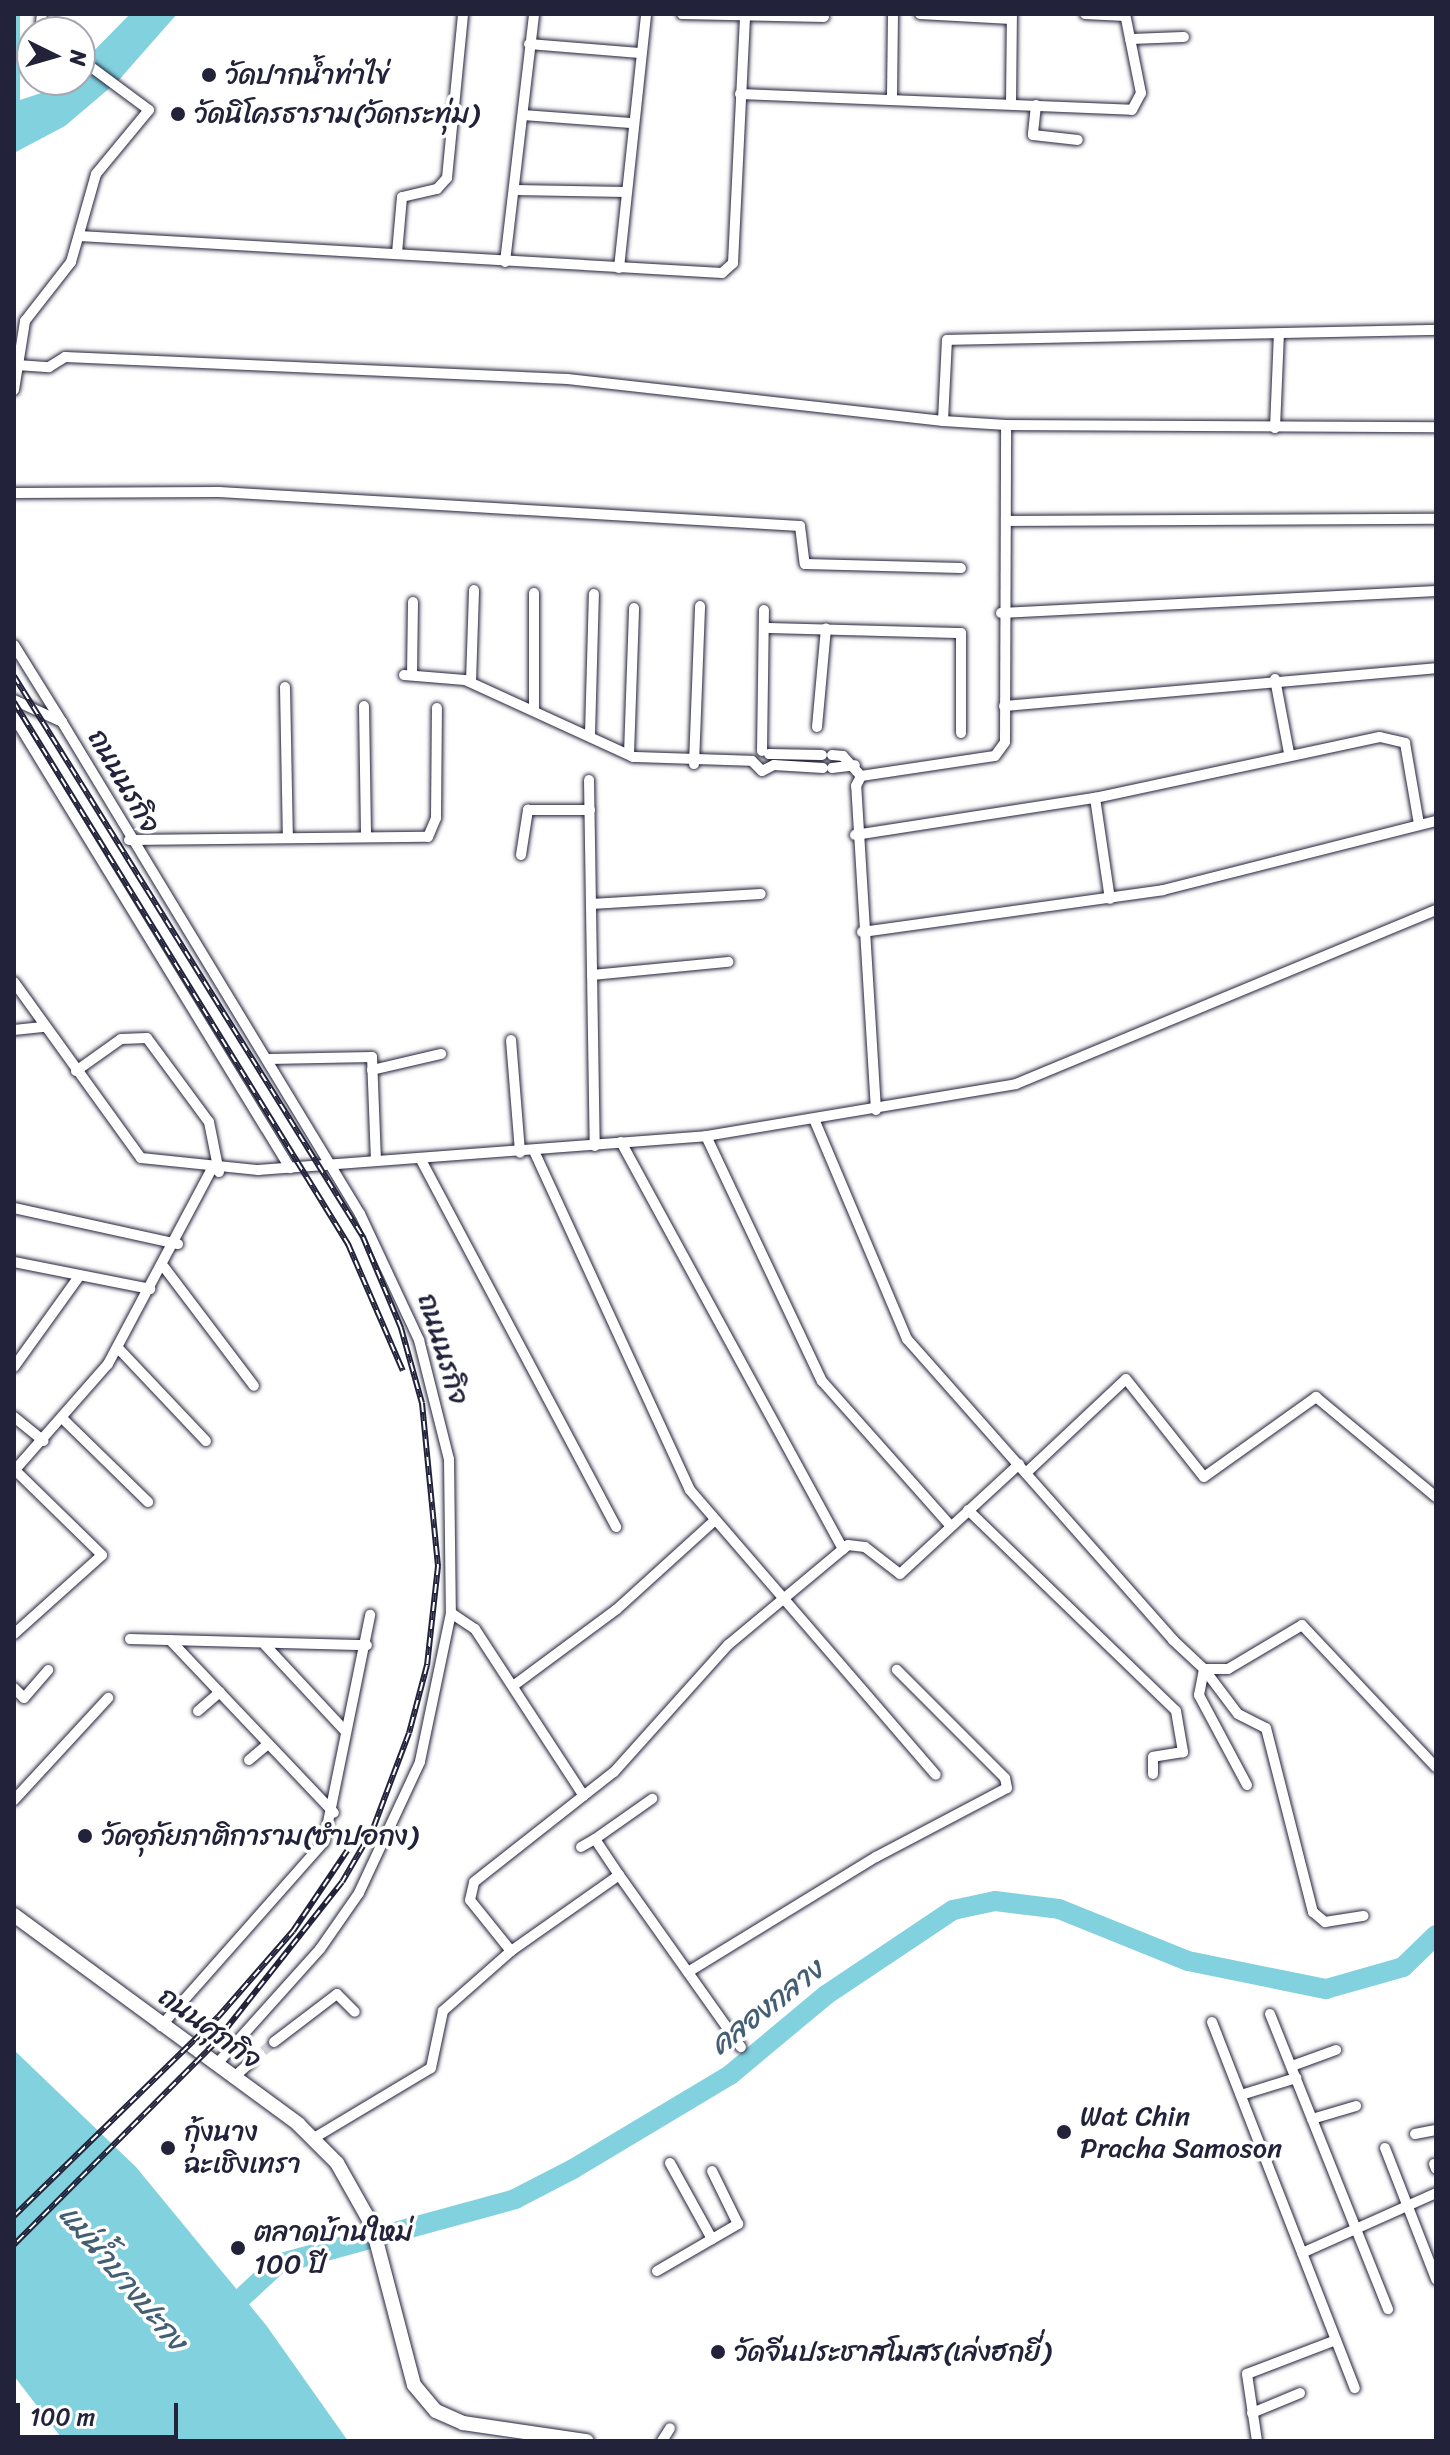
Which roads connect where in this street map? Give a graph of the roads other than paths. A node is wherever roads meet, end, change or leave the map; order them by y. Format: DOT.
graph roads {
  1 [pos="463,14"];
  2 [pos="534,14"];
  3 [pos="646,14"];
  4 [pos="682,14"];
  5 [pos="745,14"];
  6 [pos="893,14"];
  7 [pos="920,14"];
  8 [pos="1085,14"];
  9 [pos="1125,15"];
  10 [pos="1012,16"];
  11 [pos="824,17"];
  12 [pos="1184,37"];
  13 [pos="1130,39"];
  14 [pos="529,44"];
  15 [pos="640,53"];
  16 [pos="96,70"];
  17 [pos="740,94"];
  18 [pos="892,96"];
  19 [pos="1011,104"];
  20 [pos="1036,105"];
  21 [pos="523,115"];
  22 [pos="631,123"];
  23 [pos="1078,140"];
  24 [pos="514,190"];
  25 [pos="626,192"];
  26 [pos="79,236"];
  27 [pos="397,253"];
  28 [pos="505,262"];
  29 [pos="619,268"];
  30 [pos="1436,330"];
  31 [pos="1279,334"];
  32 [pos="17,365"];
  33 [pos="14,390"];
  34 [pos="943,421"];
  35 [pos="1006,425"];
  36 [pos="1436,427"];
  37 [pos="1275,428"];
  38 [pos="14,493"];
  39 [pos="1436,519"];
  40 [pos="1006,521"];
  41 [pos="961,568"];
  42 [pos="474,590"];
  43 [pos="1436,591"];
  44 [pos="534,593"];
  45 [pos="594,594"];
  46 [pos="413,602"];
  47 [pos="700,606"];
  48 [pos="634,608"];
  49 [pos="764,610"];
  50 [pos="1001,613"];
  51 [pos="764,628"];
  52 [pos="826,628"];
  53 [pos="14,645"];
  54 [pos="1436,668"];
  55 [pos="1275,679"];
  56 [pos="471,682"];
  57 [pos="285,687"];
  58 [pos="14,700"];
  59 [pos="364,706"];
  60 [pos="1004,706"];
  61 [pos="437,708"];
  62 [pos="534,709"];
  63 [pos="14,717"];
  64 [pos="62,722"];
  65 [pos="817,727"];
  66 [pos="961,733"];
  67 [pos="590,734"];
  68 [pos="1289,753"];
  69 [pos="629,754"];
  70 [pos="767,757"];
  71 [pos="752,761"];
  72 [pos="694,764"];
  73 [pos="855,765"];
  74 [pos="861,776"];
  75 [pos="589,780"];
  76 [pos="1095,798"];
  77 [pos="590,810"];
  78 [pos="1436,821"];
  79 [pos="1419,824"];
  80 [pos="366,835"];
  81 [pos="855,835"];
  82 [pos="288,838"];
  83 [pos="129,840"];
  84 [pos="521,855"];
  85 [pos="761,894"];
  86 [pos="1110,899"];
  87 [pos="591,904"];
  88 [pos="1436,910"];
  89 [pos="862,932"];
  90 [pos="728,962"];
  91 [pos="592,975"];
  92 [pos="14,982"];
  93 [pos="45,1027"];
  94 [pos="14,1030"];
  95 [pos="511,1040"];
  96 [pos="441,1054"];
  97 [pos="269,1059"];
  98 [pos="372,1070"];
  99 [pos="76,1071"];
  100 [pos="876,1110"];
  101 [pos="814,1119"];
  102 [pos="706,1136"];
  103 [pos="621,1142"];
  104 [pos="595,1146"];
  105 [pos="534,1151"];
  106 [pos="520,1153"];
  107 [pos="420,1158"];
  108 [pos="376,1161"];
  109 [pos="331,1165"];
  110 [pos="290,1168"];
  111 [pos="215,1171"];
  112 [pos="14,1208"];
  113 [pos="178,1244"];
  114 [pos="14,1262"];
  115 [pos="164,1267"];
  116 [pos="80,1275"];
  117 [pos="150,1289"];
  118 [pos="118,1348"];
  119 [pos="14,1367"];
  120 [pos="254,1386"];
  121 [pos="14,1417"];
  122 [pos="63,1419"];
  123 [pos="44,1441"];
  124 [pos="206,1441"];
  125 [pos="1022,1468"];
  126 [pos="15,1471"];
  127 [pos="1436,1497"];
  128 [pos="148,1502"];
  129 [pos="968,1510"];
  130 [pos="714,1521"];
  131 [pos="948,1523"];
  132 [pos="616,1527"];
  133 [pos="843,1550"];
  134 [pos="785,1600"];
  135 [pos="451,1613"];
  136 [pos="370,1615"];
  137 [pos="14,1634"];
  138 [pos="130,1639"];
  139 [pos="170,1640"];
  140 [pos="265,1645"];
  141 [pos="367,1645"];
  142 [pos="1204,1669"];
  143 [pos="48,1670"];
  144 [pos="897,1670"];
  145 [pos="513,1686"];
  146 [pos="14,1688"];
  147 [pos="220,1692"];
  148 [pos="24,1698"];
  149 [pos="108,1698"];
  150 [pos="14,1708"];
  151 [pos="198,1711"];
  152 [pos="346,1732"];
  153 [pos="268,1744"];
  154 [pos="249,1760"];
  155 [pos="1436,1767"];
  156 [pos="1153,1774"];
  157 [pos="936,1775"];
  158 [pos="1247,1785"];
  159 [pos="584,1796"];
  160 [pos="652,1799"];
  161 [pos="14,1800"];
  162 [pos="334,1813"];
  163 [pos="595,1839"];
  164 [pos="581,1847"];
  165 [pos="619,1875"];
  166 [pos="14,1915"];
  167 [pos="1364,1916"];
  168 [pos="511,1951"];
  169 [pos="688,1972"];
  170 [pos="355,2012"];
  171 [pos="1270,2014"];
  172 [pos="1212,2022"];
  173 [pos="161,2026"];
  174 [pos="274,2042"];
  175 [pos="741,2047"];
  176 [pos="1336,2050"];
  177 [pos="252,2061"];
  178 [pos="216,2065"];
  179 [pos="1292,2066"];
  180 [pos="233,2078"];
  181 [pos="1296,2078"];
  182 [pos="1241,2095"];
  183 [pos="1356,2106"];
  184 [pos="1312,2119"];
  185 [pos="1436,2130"];
  186 [pos="1415,2134"];
  187 [pos="314,2138"];
  188 [pos="1385,2148"];
  189 [pos="670,2163"];
  190 [pos="712,2171"];
  191 [pos="1436,2193"];
  192 [pos="1407,2205"];
  193 [pos="1356,2228"];
  194 [pos="712,2239"];
  195 [pos="1302,2253"];
  196 [pos="657,2271"];
  197 [pos="1436,2279"];
  198 [pos="1388,2309"];
  199 [pos="1336,2340"];
  200 [pos="1355,2388"];
  201 [pos="1300,2393"];
  202 [pos="1252,2413"];
  203 [pos="670,2428"];
  204 [pos="587,2441"];
  205 [pos="662,2441"];
  206 [pos="1257,2441"];
  1 -- 27 [label="street"];
  2 -- 14 [label="street"];
  3 -- 15 [label="street"];
  4 -- 5 [label="street"];
  5 -- 11 [label="street"];
  5 -- 17 [label="street"];
  6 -- 18 [label="street"];
  7 -- 10 [label="street"];
  8 -- 9 [label="street"];
  9 -- 13 [label="street"];
  10 -- 19 [label="street"];
  12 -- 13 [label="street"];
  13 -- 20 [label="street"];
  14 -- 15 [label="street"];
  14 -- 21 [label="street"];
  15 -- 22 [label="street"];
  16 -- 26 [label="street"];
  17 -- 18 [label="street"];
  17 -- 29 [label="street"];
  18 -- 19 [label="street"];
  19 -- 20 [label="street"];
  20 -- 23 [label="street"];
  21 -- 22 [label="street"];
  21 -- 24 [label="street"];
  22 -- 25 [label="street"];
  24 -- 25 [label="street"];
  24 -- 28 [label="street"];
  25 -- 29 [label="street"];
  26 -- 27 [label="street"];
  26 -- 32 [label="street"];
  27 -- 28 [label="street"];
  28 -- 29 [label="street"];
  30 -- 31 [label="street"];
  31 -- 34 [label="street"];
  31 -- 37 [label="street"];
  32 -- 33 [label="street"];
  32 -- 34 [label="street"];
  34 -- 35 [label="street"];
  35 -- 37 [label="street"];
  35 -- 40 [label="street"];
  36 -- 37 [label="street"];
  38 -- 41 [label="street"];
  39 -- 40 [label="street"];
  40 -- 50 [label="street"];
  42 -- 56 [label="street"];
  43 -- 50 [label="street"];
  44 -- 62 [label="street"];
  45 -- 67 [label="street"];
  46 -- 56 [label="street"];
  47 -- 72 [label="street"];
  48 -- 69 [label="street"];
  49 -- 51 [label="street"];
  50 -- 60 [label="street"];
  51 -- 52 [label="street"];
  51 -- 70 [label="street"];
  52 -- 65 [label="street"];
  52 -- 66 [label="street"];
  53 -- 64 [label="street"];
  54 -- 55 [label="street"];
  55 -- 60 [label="street"];
  55 -- 68 [label="street"];
  56 -- 62 [label="street"];
  57 -- 82 [label="street"];
  58 -- 64 [label="street, ถนนนรกิจ"];
  59 -- 80 [label="street"];
  60 -- 74 [label="street"];
  61 -- 80 [label="street"];
  62 -- 67 [label="street"];
  63 -- 110 [label="street"];
  64 -- 83 [label="street, ถนนนรกิจ"];
  67 -- 69 [label="street"];
  68 -- 76 [label="street"];
  68 -- 79 [label="street"];
  69 -- 72 [label="street"];
  70 -- 71 [label="street"];
  70 -- 71 [label="street"];
  70 -- 73 [label="street"];
  70 -- 73 [label="street"];
  71 -- 72 [label="street"];
  73 -- 74 [label="street"];
  74 -- 81 [label="street"];
  75 -- 77 [label="street"];
  76 -- 81 [label="street"];
  76 -- 86 [label="street"];
  77 -- 84 [label="street"];
  77 -- 87 [label="street"];
  78 -- 79 [label="street"];
  79 -- 86 [label="street"];
  80 -- 82 [label="street"];
  81 -- 89 [label="street"];
  82 -- 83 [label="street"];
  83 -- 97 [label="street, ถนนนรกิจ"];
  85 -- 87 [label="street"];
  86 -- 89 [label="street"];
  87 -- 91 [label="street"];
  88 -- 100 [label="street"];
  89 -- 100 [label="street"];
  90 -- 91 [label="street"];
  91 -- 104 [label="street"];
  92 -- 93 [label="street"];
  93 -- 94 [label="street"];
  93 -- 99 [label="street"];
  95 -- 106 [label="street"];
  96 -- 98 [label="street"];
  97 -- 98 [label="street"];
  97 -- 109 [label="street, ถนนนรกิจ"];
  98 -- 108 [label="street"];
  99 -- 111 [label="street"];
  99 -- 111 [label="street"];
  100 -- 101 [label="street"];
  101 -- 102 [label="street"];
  101 -- 125 [label="street"];
  102 -- 103 [label="street"];
  102 -- 131 [label="street"];
  103 -- 104 [label="street"];
  103 -- 133 [label="street"];
  104 -- 105 [label="street"];
  105 -- 106 [label="street"];
  105 -- 130 [label="street"];
  106 -- 107 [label="street"];
  107 -- 108 [label="street"];
  107 -- 132 [label="street"];
  108 -- 109 [label="street"];
  109 -- 110 [label="street"];
  109 -- 135 [label="street, ถนนนรกิจ"];
  110 -- 111 [label="street"];
  111 -- 113 [label="street"];
  112 -- 113 [label="street"];
  113 -- 115 [label="street"];
  114 -- 116 [label="street"];
  115 -- 117 [label="street"];
  115 -- 120 [label="street"];
  116 -- 117 [label="street"];
  116 -- 119 [label="street"];
  117 -- 118 [label="street"];
  118 -- 122 [label="street"];
  118 -- 124 [label="street"];
  121 -- 123 [label="street"];
  122 -- 123 [label="street"];
  122 -- 128 [label="street"];
  123 -- 126 [label="street"];
  125 -- 127 [label="street"];
  125 -- 129 [label="street"];
  125 -- 142 [label="street"];
  126 -- 137 [label="street"];
  129 -- 131 [label="street"];
  129 -- 156 [label="street"];
  130 -- 134 [label="street"];
  130 -- 145 [label="street"];
  131 -- 133 [label="street"];
  133 -- 134 [label="street"];
  134 -- 157 [label="street"];
  134 -- 159 [label="street"];
  135 -- 145 [label="street"];
  135 -- 178 [label="street, ถนนนรกิจ"];
  136 -- 141 [label="street"];
  138 -- 139 [label="street"];
  139 -- 140 [label="street"];
  139 -- 147 [label="street"];
  140 -- 141 [label="street"];
  140 -- 152 [label="street"];
  141 -- 152 [label="street"];
  142 -- 155 [label="street"];
  142 -- 158 [label="street"];
  142 -- 167 [label="street"];
  143 -- 148 [label="street"];
  144 -- 169 [label="street"];
  145 -- 159 [label="street"];
  146 -- 148 [label="street"];
  147 -- 151 [label="street"];
  147 -- 153 [label="street"];
  148 -- 150 [label="street"];
  149 -- 161 [label="street"];
  152 -- 162 [label="street"];
  153 -- 154 [label="street"];
  153 -- 162 [label="street"];
  159 -- 168 [label="street"];
  160 -- 163 [label="street"];
  162 -- 173 [label="street"];
  163 -- 164 [label="street"];
  163 -- 165 [label="street"];
  165 -- 168 [label="street"];
  165 -- 169 [label="street"];
  166 -- 173 [label="main road, ถนนศุภกิจ"];
  168 -- 187 [label="street"];
  169 -- 175 [label="street"];
  170 -- 174 [label="street"];
  171 -- 179 [label="street"];
  172 -- 182 [label="street"];
  173 -- 178 [label="main road, ถนนศุภกิจ"];
  176 -- 179 [label="street"];
  177 -- 180 [label="street"];
  178 -- 180 [label="main road, ถนนศุภกิจ"];
  179 -- 181 [label="street"];
  180 -- 187 [label="main road, ถนนศุภกิจ"];
  181 -- 182 [label="street"];
  181 -- 184 [label="street"];
  182 -- 195 [label="street"];
  183 -- 184 [label="street"];
  184 -- 193 [label="street"];
  185 -- 186 [label="street"];
  187 -- 204 [label="main road, ถนนศุภกิจ"];
  188 -- 192 [label="street"];
  189 -- 194 [label="street"];
  190 -- 194 [label="street"];
  191 -- 192 [label="street"];
  192 -- 193 [label="street"];
  192 -- 197 [label="street"];
  193 -- 195 [label="street"];
  193 -- 198 [label="street"];
  194 -- 196 [label="street"];
  195 -- 199 [label="street"];
  199 -- 200 [label="street"];
  199 -- 202 [label="street"];
  201 -- 202 [label="street"];
  202 -- 206 [label="street"];
  203 -- 205 [label="street"];
}
